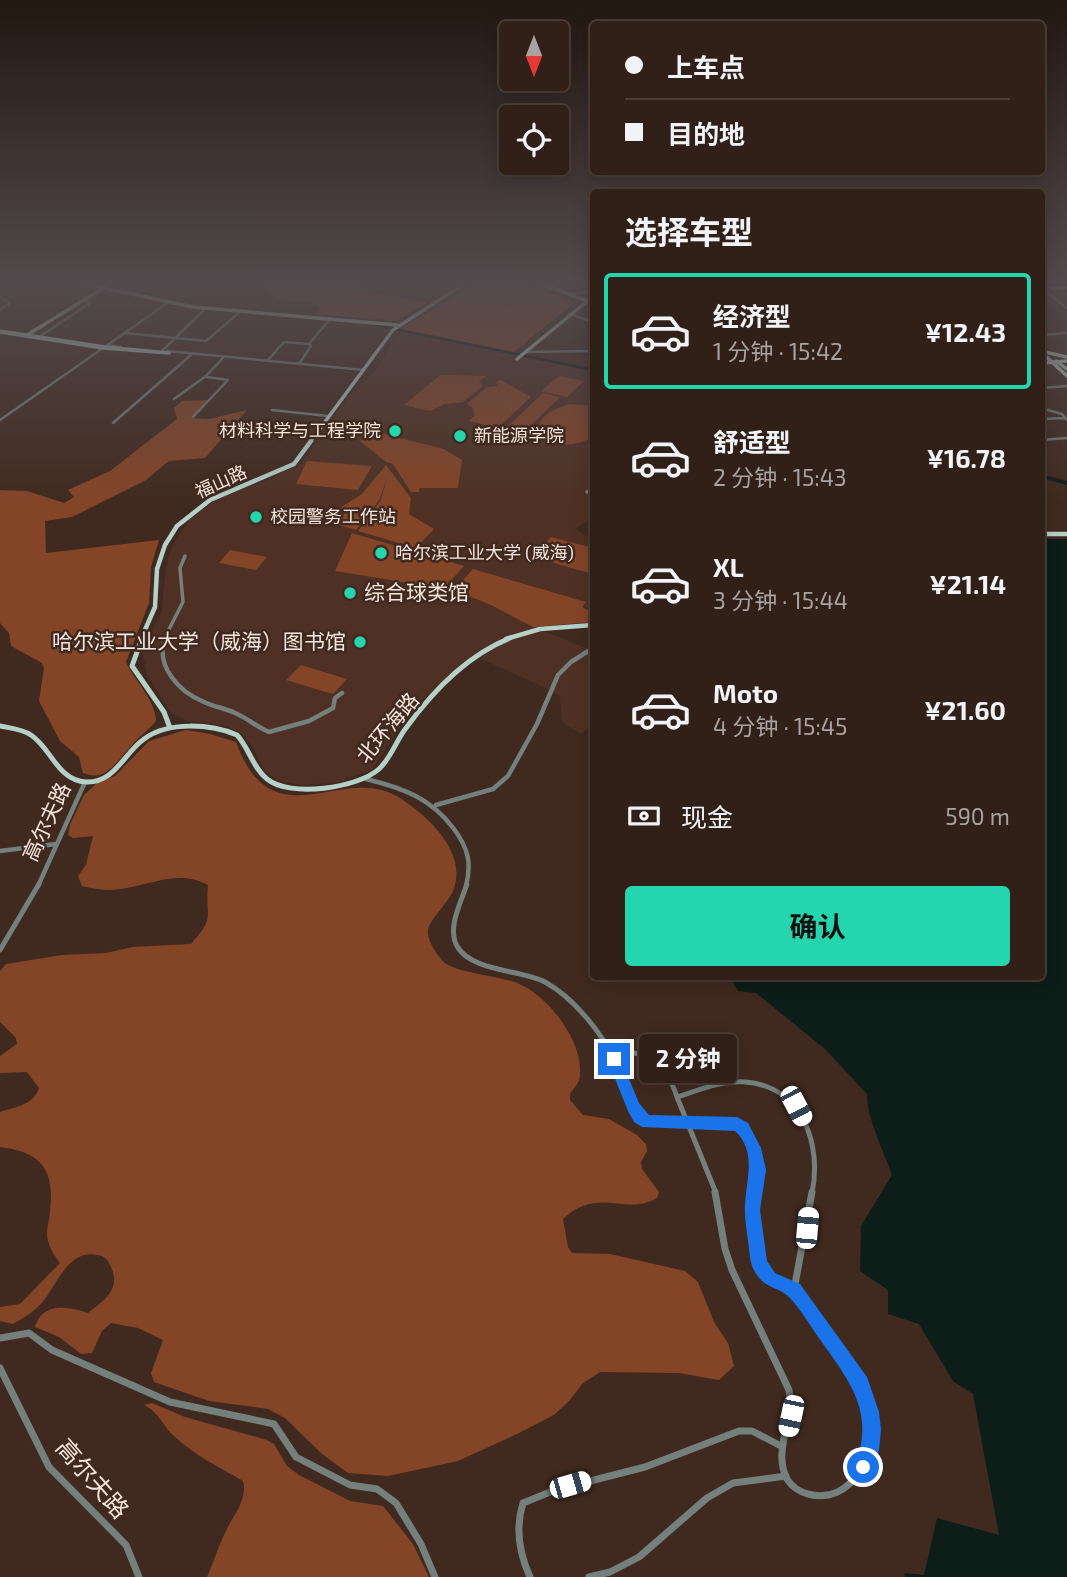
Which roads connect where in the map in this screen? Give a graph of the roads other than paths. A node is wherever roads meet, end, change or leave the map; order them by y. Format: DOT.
graph roads {
  1 [pos="224,357"];
  2 [pos="90,358"];
  3 [pos="188,358"];
  4 [pos="233,358"];
  5 [pos="269,358"];
  6 [pos="303,358"];
  7 [pos="373,358"];
  8 [pos="1050,358"];
  9 [pos="267,360"];
  10 [pos="1067,360"];
  11 [pos="1053,361"];
  12 [pos="1045,362"];
  13 [pos="299,364"];
  14 [pos="1045,364"];
  15 [pos="1059,369"];
  16 [pos="1066,369"];
  17 [pos="364,370"];
  18 [pos="206,376"];
  19 [pos="1067,376"];
  20 [pos="1067,386"];
  21 [pos="1045,388"];
  22 [pos="174,399"];
  23 [pos="1045,409"];
  24 [pos="272,410"];
  25 [pos="328,416"];
  26 [pos="193,417"];
  27 [pos="1045,419"];
  28 [pos="1066,419"];
  29 [pos="0,420"];
  30 [pos="113,423"];
  31 [pos="1067,439"];
  32 [pos="1045,440"];
  33 [pos="590,491"];
  34 [pos="587,492"];
  35 [pos="1045,534"];
  36 [pos="1067,534"];
  37 [pos="185,555"];
  38 [pos="590,625"];
  39 [pos="590,650"];
  40 [pos="342,694"];
  41 [pos="0,726"];
  42 [pos="170,728"];
  43 [pos="366,779"];
  44 [pos="85,782"];
  45 [pos="435,805"];
  46 [pos="56,844"];
  47 [pos="0,851"];
  48 [pos="0,950"];
  49 [pos="607,1048"];
  50 [pos="677,1097"];
  51 [pos="685,1122"];
  52 [pos="794,1290"];
  53 [pos="0,1338"];
  54 [pos="0,1368"];
  55 [pos="781,1446"];
  56 [pos="786,1476"];
  57 [pos="139,1577"];
  58 [pos="435,1577"];
  59 [pos="530,1577"];
  60 [pos="589,1577"];
  1 -- 18 [label="street"];
  2 -- 29 [label="street"];
  3 -- 30 [label="street"];
  4 -- 9 [label="street"];
  5 -- 9 [label="street"];
  6 -- 13 [label="street"];
  7 -- 17 [label="main road, 福山路"];
  8 -- 11 [label="main road"];
  9 -- 13 [label="street"];
  10 -- 11 [label="main road"];
  10 -- 16 [label="main road"];
  11 -- 12 [label="main road"];
  11 -- 15 [label="main road"];
  11 -- 16 [label="main road"];
  13 -- 17 [label="street"];
  14 -- 15 [label="main road"];
  15 -- 19 [label="main road"];
  17 -- 25 [label="main road, 福山路"];
  18 -- 22 [label="street"];
  18 -- 26 [label="street"];
  20 -- 21 [label="street"];
  23 -- 28 [label="street"];
  24 -- 25 [label="street"];
  25 -- 42 [label="main road, 福山路"];
  27 -- 28 [label="street"];
  31 -- 32 [label="street"];
  33 -- 34 [label="street"];
  35 -- 36 [label="main road"];
  37 -- 40 [label="street"];
  38 -- 43 [label="main road, 北环海路"];
  39 -- 45 [label="street"];
  41 -- 44 [label="main road"];
  42 -- 43 [label="main road, 北环海路"];
  42 -- 44 [label="main road, 北环海路"];
  43 -- 45 [label="street"];
  44 -- 46 [label="street, 高尔夫路"];
  45 -- 49 [label="street"];
  46 -- 47 [label="street"];
  46 -- 48 [label="street, 高尔夫路"];
  49 -- 50 [label="street"];
  49 -- 51 [label="street"];
  50 -- 51 [label="street"];
  50 -- 52 [label="street"];
  51 -- 52 [label="street"];
  51 -- 55 [label="street"];
  52 -- 56 [label="street"];
  53 -- 58 [label="street"];
  54 -- 57 [label="street, 高尔夫路"];
  55 -- 56 [label="street"];
  55 -- 59 [label="street"];
  56 -- 60 [label="street"];
}
